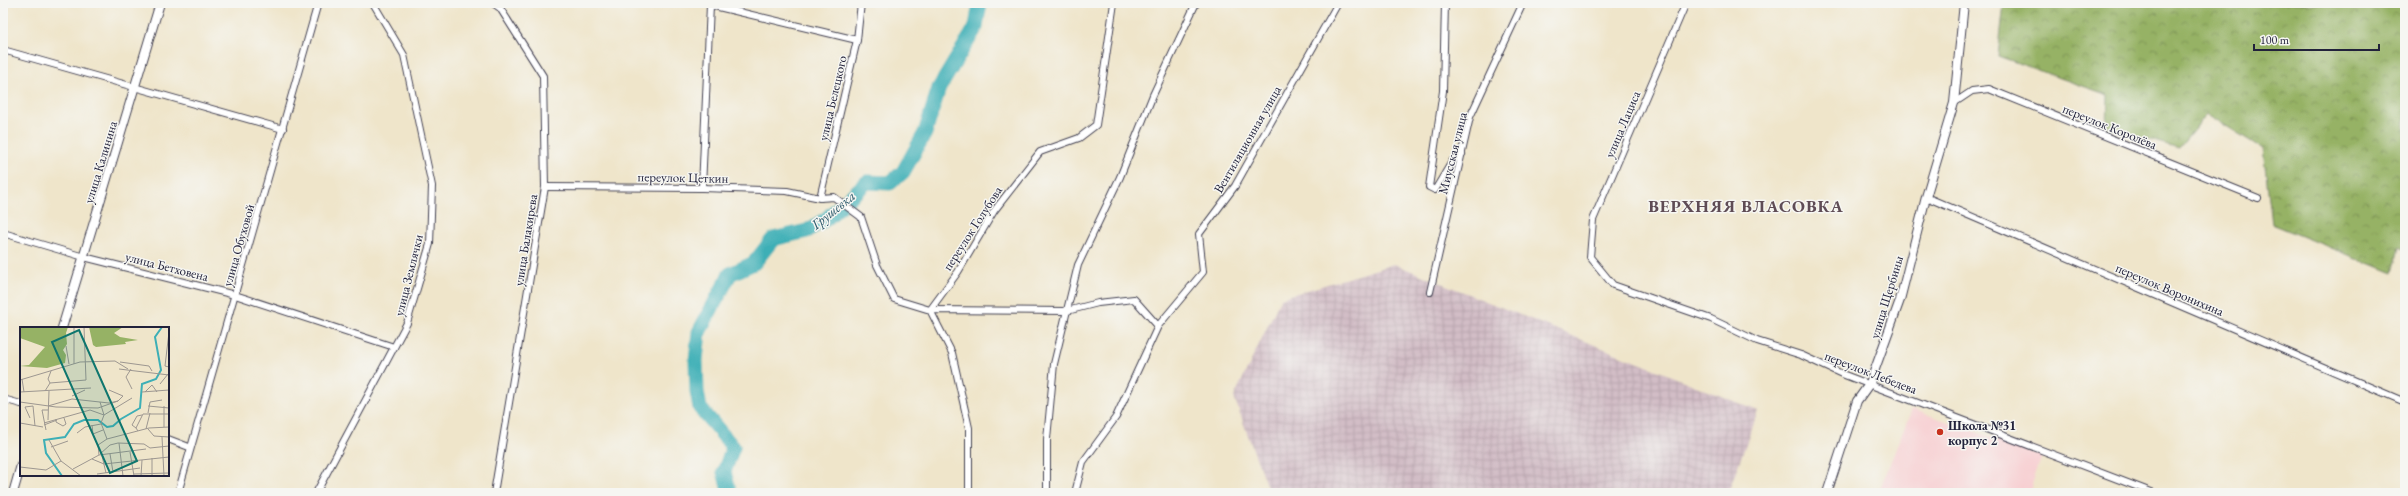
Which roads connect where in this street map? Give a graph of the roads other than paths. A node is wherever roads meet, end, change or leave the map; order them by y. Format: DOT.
graph roads {
  1 [pos="160,3"];
  2 [pos="318,3"];
  3 [pos="373,3"];
  4 [pos="493,3"];
  5 [pos="861,3"];
  6 [pos="1114,3"];
  7 [pos="1196,3"];
  8 [pos="1338,3"];
  9 [pos="1445,3"];
  10 [pos="1523,3"];
  11 [pos="1686,3"];
  12 [pos="1964,3"];
  13 [pos="857,40"];
  14 [pos="3,50"];
  15 [pos="135,86"];
  16 [pos="1954,103"];
  17 [pos="282,129"];
  18 [pos="1462,154"];
  19 [pos="545,187"];
  20 [pos="702,188"];
  21 [pos="1926,197"];
  22 [pos="820,198"];
  23 [pos="2258,198"];
  24 [pos="3,233"];
  25 [pos="84,257"];
  26 [pos="1590,257"];
  27 [pos="1430,292"];
  28 [pos="235,295"];
  29 [pos="930,310"];
  30 [pos="1067,311"];
  31 [pos="1158,326"];
  32 [pos="62,327"];
  33 [pos="394,347"];
  34 [pos="1870,383"];
  35 [pos="3,399"];
  36 [pos="2405,402"];
  37 [pos="20,404"];
  38 [pos="169,439"];
  39 [pos="189,447"];
  40 [pos="20,468"];
  41 [pos="12,493"];
  42 [pos="178,493"];
  43 [pos="316,493"];
  44 [pos="494,493"];
  45 [pos="969,493"];
  46 [pos="1046,493"];
  47 [pos="1075,493"];
  48 [pos="1827,493"];
  49 [pos="2154,493"];
  1 -- 15 [label="street, улица Калинина"];
  2 -- 17 [label="street, улица Обуховой"];
  3 -- 33 [label="street, улица Землячки"];
  4 -- 19 [label="street, улица Балакирева"];
  5 -- 13 [label="street, улица Белецкого"];
  6 -- 29 [label="street, переулок Голубова"];
  7 -- 30 [label="street"];
  8 -- 31 [label="street, Вентиляционная улица"];
  9 -- 18 [label="street"];
  10 -- 18 [label="street, Миусская улица"];
  11 -- 26 [label="street, улица Лациса"];
  12 -- 16 [label="street, улица Щербины"];
  13 -- 20 [label="street"];
  13 -- 22 [label="street, улица Белецкого"];
  14 -- 15 [label="street"];
  15 -- 17 [label="street"];
  15 -- 25 [label="street, улица Калинина"];
  16 -- 21 [label="street, улица Щербины"];
  16 -- 23 [label="street, переулок Королёва"];
  17 -- 28 [label="street, улица Обуховой"];
  18 -- 27 [label="street, Миусская улица"];
  19 -- 20 [label="street, переулок Цеткин"];
  19 -- 44 [label="street, улица Балакирева"];
  20 -- 22 [label="street, переулок Цеткин"];
  21 -- 34 [label="street, улица Щербины"];
  21 -- 36 [label="street, переулок Воронихина"];
  22 -- 29 [label="street, переулок Цеткин"];
  24 -- 25 [label="street, улица Бетховена"];
  25 -- 28 [label="street, улица Бетховена"];
  25 -- 32 [label="street, улица Калинина"];
  26 -- 34 [label="street, переулок Лебедева"];
  28 -- 33 [label="street, улица Бетховена"];
  28 -- 39 [label="street, улица Обуховой"];
  29 -- 30 [label="street"];
  29 -- 45 [label="street"];
  30 -- 31 [label="street"];
  30 -- 46 [label="street"];
  31 -- 47 [label="street, Вентиляционная улица"];
  33 -- 43 [label="street, улица Землячки"];
  34 -- 48 [label="street, улица Щербины"];
  34 -- 49 [label="street, переулок Лебедева"];
  35 -- 37 [label="street"];
  38 -- 39 [label="street"];
  39 -- 42 [label="street, улица Обуховой"];
  40 -- 41 [label="street"];
}
